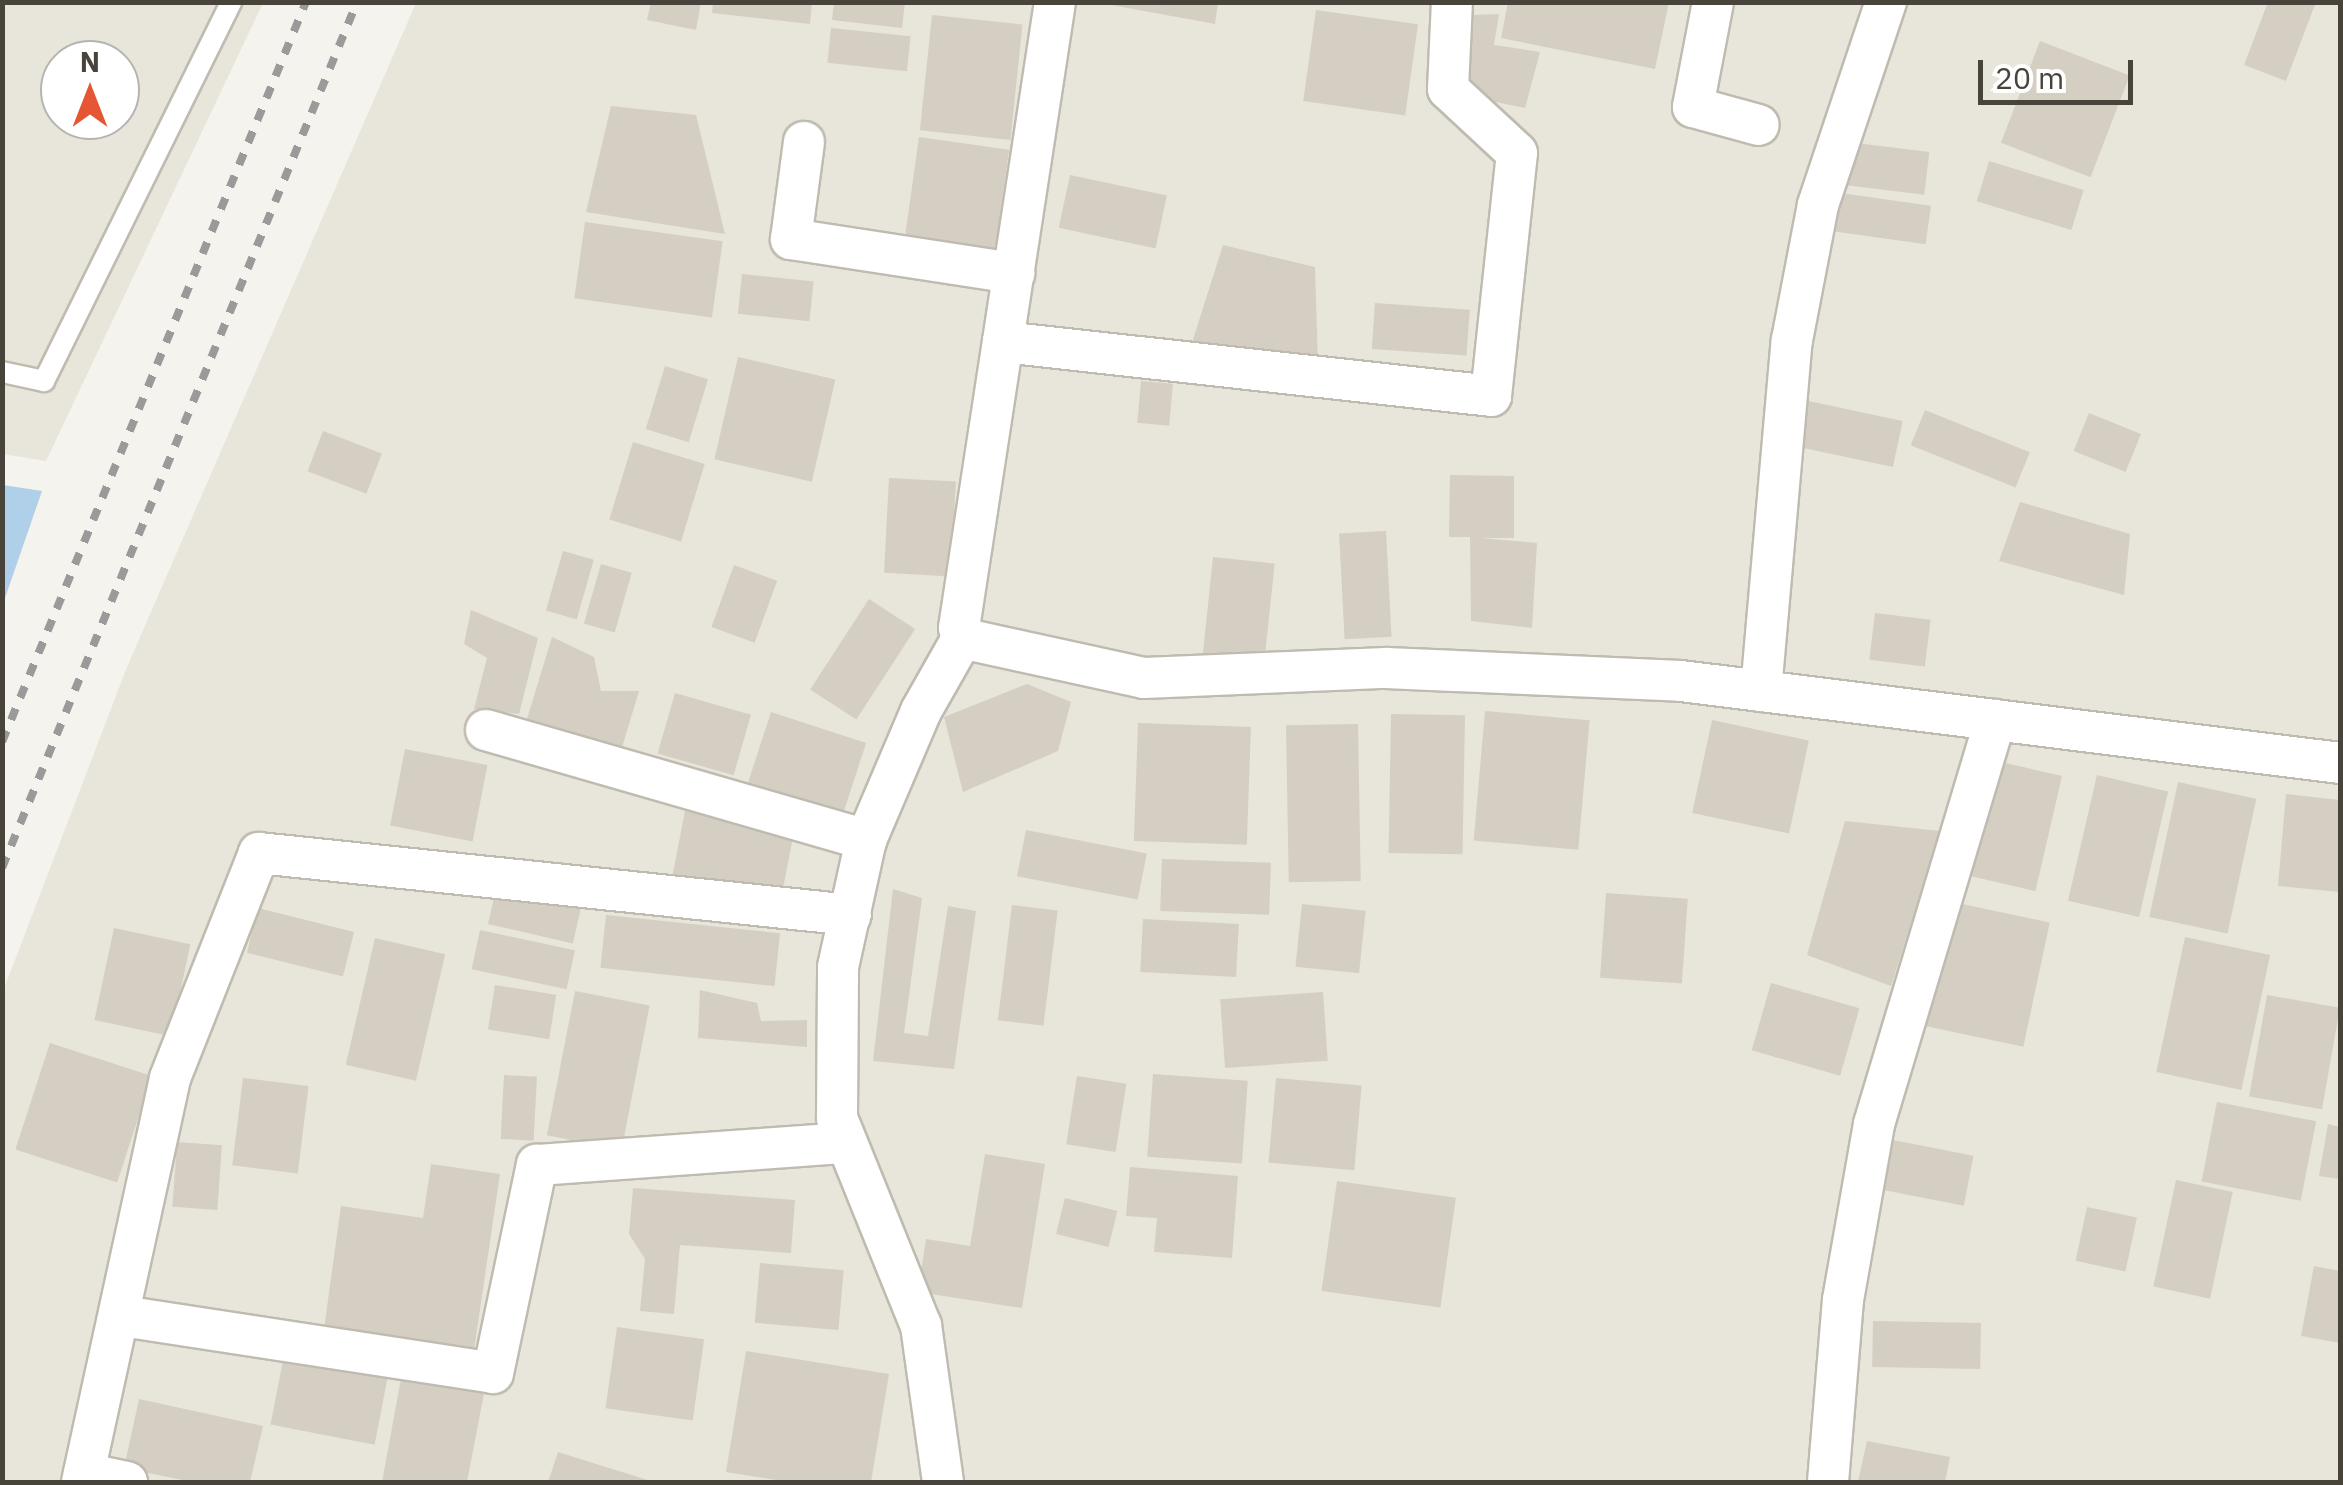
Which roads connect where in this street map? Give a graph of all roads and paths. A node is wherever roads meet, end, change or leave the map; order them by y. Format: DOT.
graph roads {
  1 [pos="232,2"];
  2 [pos="1056,2"];
  3 [pos="1452,2"];
  4 [pos="1713,2"];
  5 [pos="1886,2"];
  6 [pos="1759,124"];
  7 [pos="804,142"];
  8 [pos="1014,273"];
  9 [pos="1003,342"];
  10 [pos="2,372"];
  11 [pos="964,635"];
  12 [pos="1762,690"];
  13 [pos="1995,720"];
  14 [pos="486,730"];
  15 [pos="2340,762"];
  16 [pos="866,840"];
  17 [pos="851,915"];
  18 [pos="846,1143"];
  19 [pos="122,1316"];
  20 [pos="83,1478"];
  21 [pos="127,1482"];
  22 [pos="943,1482"];
  23 [pos="1828,1482"];
  1 -- 10 [label="lane"];
  2 -- 8 [label="street"];
  3 -- 9 [label="street"];
  4 -- 6 [label="street"];
  5 -- 12 [label="street"];
  7 -- 8 [label="street"];
  8 -- 9 [label="street"];
  9 -- 11 [label="street"];
  11 -- 12 [label="street"];
  11 -- 16 [label="street"];
  12 -- 13 [label="street"];
  13 -- 15 [label="street"];
  13 -- 23 [label="street"];
  14 -- 16 [label="street"];
  16 -- 17 [label="street"];
  17 -- 18 [label="street"];
  17 -- 19 [label="street"];
  18 -- 19 [label="street"];
  18 -- 22 [label="street"];
  19 -- 20 [label="street"];
  20 -- 21 [label="street"];
}
